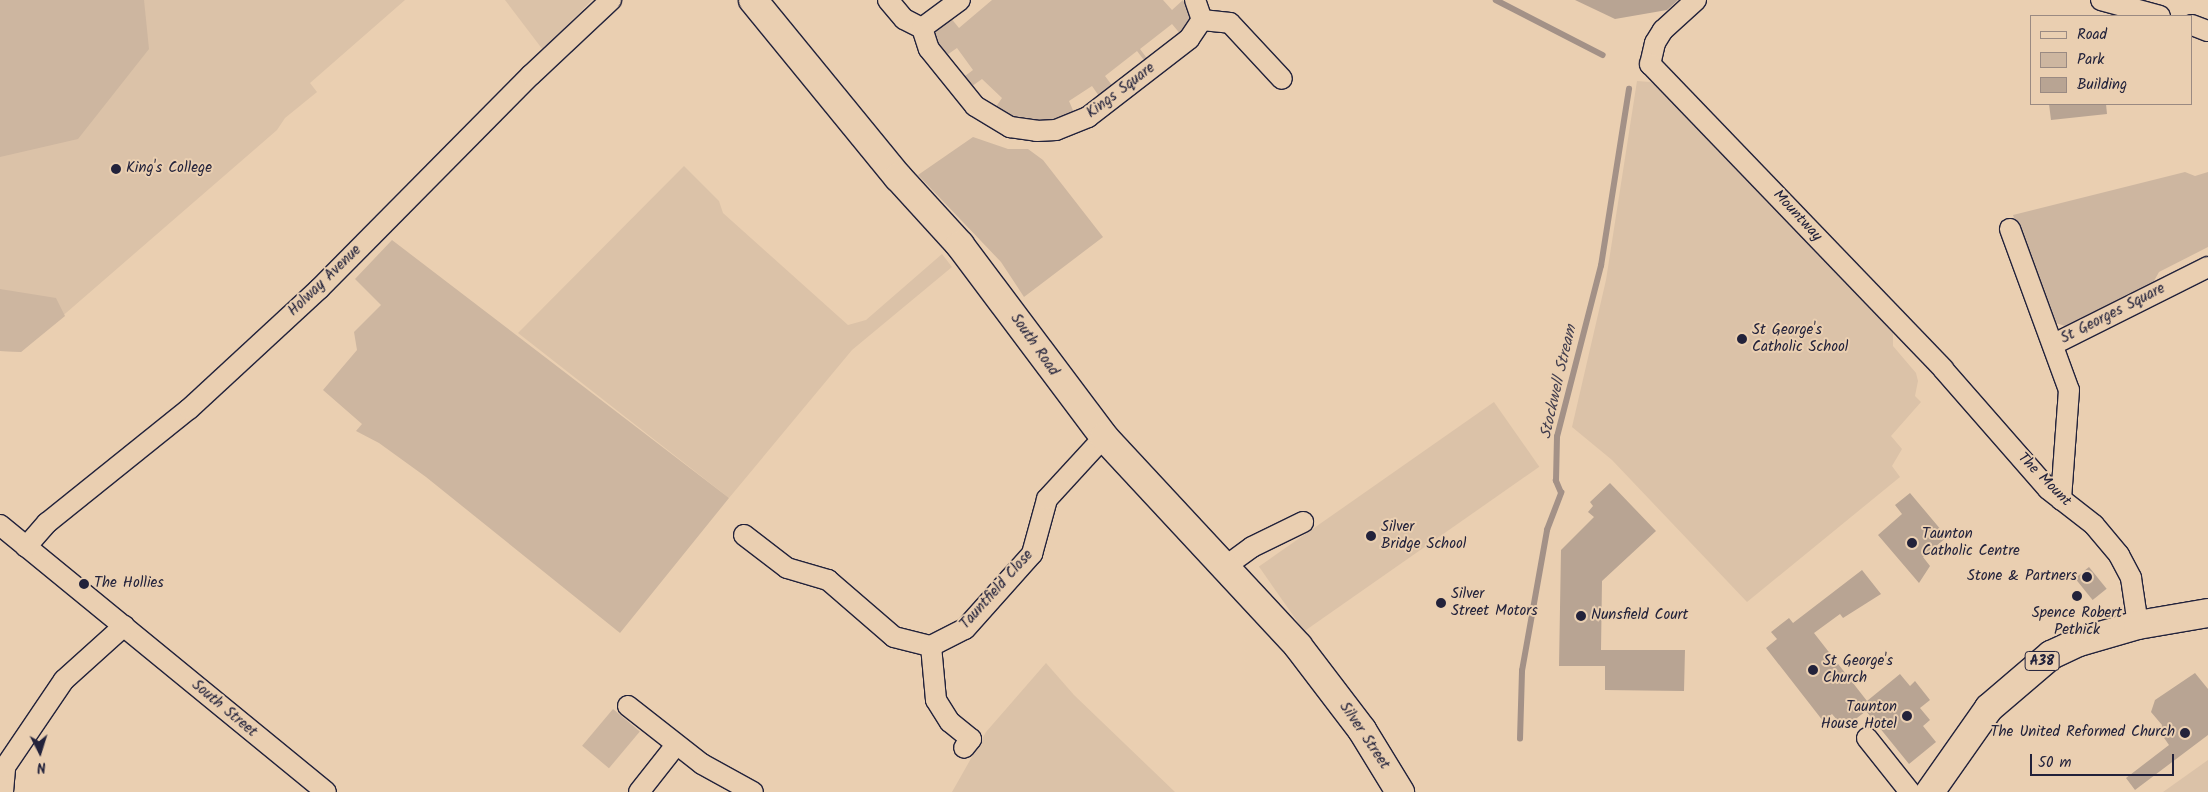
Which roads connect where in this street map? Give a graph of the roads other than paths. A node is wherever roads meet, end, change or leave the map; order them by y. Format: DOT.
graph roads {
  1 [pos="611,0"];
  2 [pos="753,0"];
  3 [pos="888,0"];
  4 [pos="960,0"];
  5 [pos="1196,0"];
  6 [pos="1696,0"];
  7 [pos="2101,0"];
  8 [pos="2156,15"];
  9 [pos="1202,20"];
  10 [pos="2193,25"];
  11 [pos="922,28"];
  12 [pos="2208,32"];
  13 [pos="1282,79"];
  14 [pos="2010,229"];
  15 [pos="2208,267"];
  16 [pos="2054,344"];
  17 [pos="1943,369"];
  18 [pos="1104,437"];
  19 [pos="2061,500"];
  20 [pos="1303,522"];
  21 [pos="0,525"];
  22 [pos="744,535"];
  23 [pos="26,547"];
  24 [pos="1226,566"];
  25 [pos="2208,613"];
  26 [pos="2138,625"];
  27 [pos="124,626"];
  28 [pos="930,646"];
  29 [pos="1325,681"];
  30 [pos="628,706"];
  31 [pos="1867,738"];
  32 [pos="676,744"];
  33 [pos="964,748"];
  34 [pos="3,792"];
  35 [pos="326,792"];
  36 [pos="639,792"];
  37 [pos="753,792"];
  38 [pos="1400,792"];
  39 [pos="1910,792"];
  40 [pos="1930,792"];
  1 -- 23 [label="street, Holway Avenue"];
  2 -- 18 [label="main road, South Road"];
  3 -- 11 [label="street"];
  4 -- 11 [label="street"];
  5 -- 9 [label="street"];
  6 -- 17 [label="street, Mountway"];
  7 -- 8 [label="street"];
  9 -- 11 [label="street, Kings Square"];
  9 -- 13 [label="street"];
  10 -- 12 [label="street"];
  14 -- 16 [label="street"];
  15 -- 16 [label="street, St Georges Square"];
  16 -- 19 [label="street, St Georges Square"];
  17 -- 19 [label="street, The Mount"];
  18 -- 24 [label="main road, South Road"];
  18 -- 28 [label="street, Tauntfield Close"];
  19 -- 26 [label="street, The Mount"];
  20 -- 24 [label="street"];
  21 -- 23 [label="street, South Street"];
  22 -- 28 [label="street"];
  23 -- 27 [label="street, South Street"];
  24 -- 29 [label="main road, South Road"];
  25 -- 26 [label="main road, A38"];
  26 -- 40 [label="main road, A38"];
  27 -- 34 [label="street"];
  27 -- 35 [label="street, South Street"];
  28 -- 33 [label="street"];
  29 -- 38 [label="main road, Silver Street"];
  30 -- 32 [label="street"];
  31 -- 39 [label="street"];
  32 -- 36 [label="street"];
  32 -- 37 [label="street"];
}
